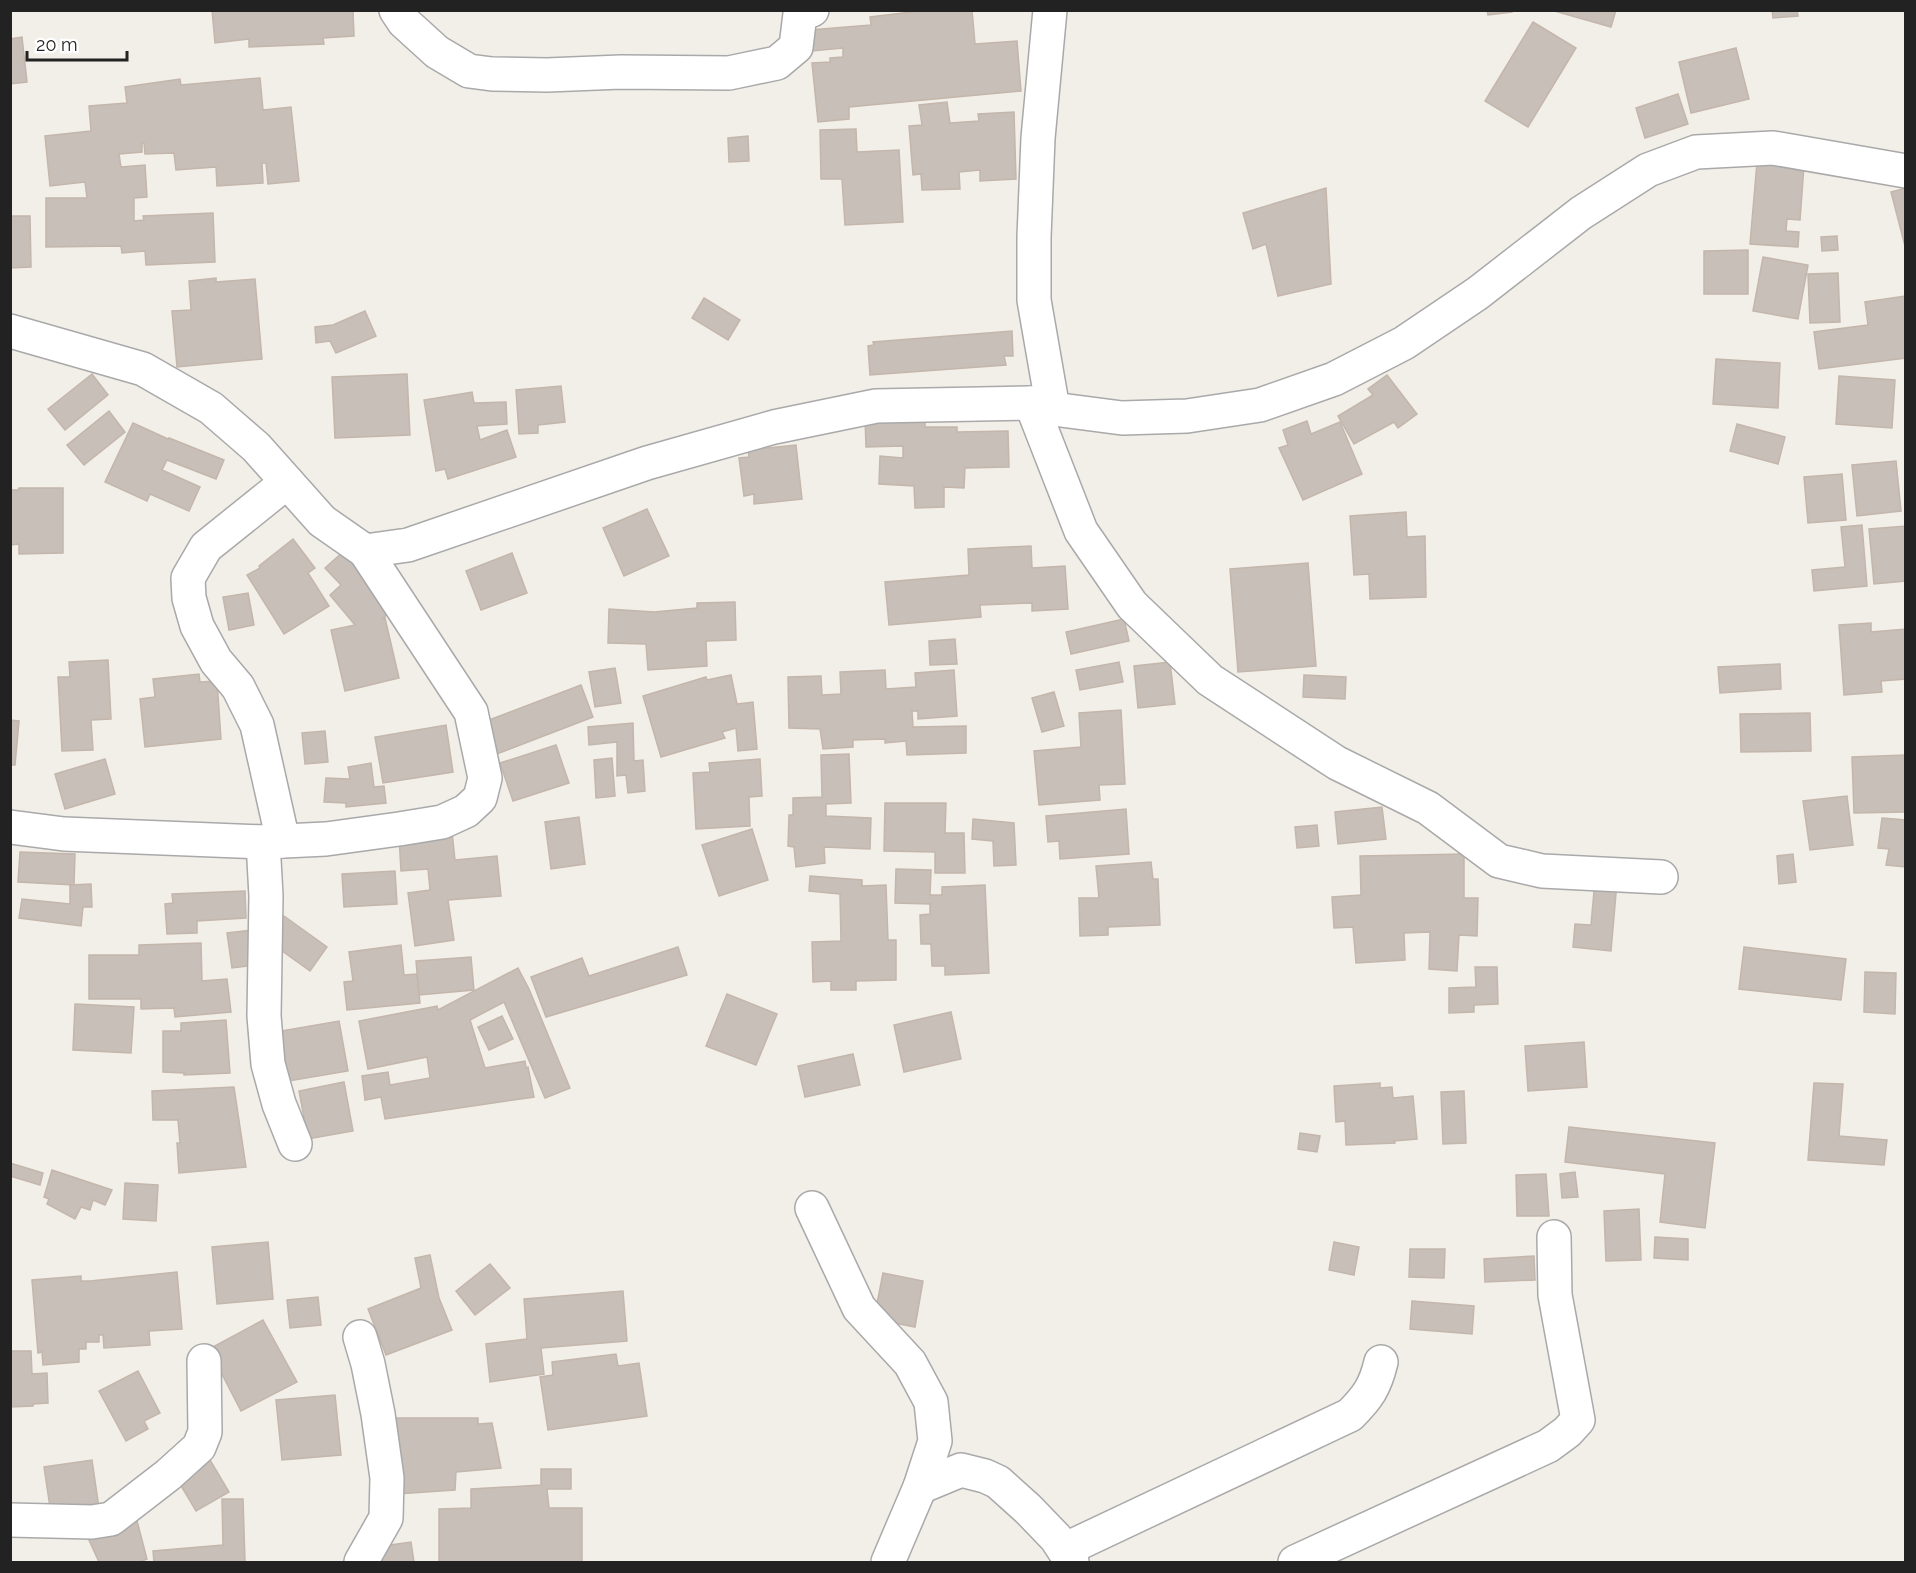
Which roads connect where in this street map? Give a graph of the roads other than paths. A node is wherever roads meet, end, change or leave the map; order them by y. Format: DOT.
graph roads {
  1 [pos="396,10"];
  2 [pos="812,10"];
  3 [pos="1050,10"];
  4 [pos="1905,171"];
  5 [pos="10,331"];
  6 [pos="1042,406"];
  7 [pos="287,482"];
  8 [pos="365,551"];
  9 [pos="10,827"];
  10 [pos="273,842"];
  11 [pos="1661,877"];
  12 [pos="294,1144"];
  13 [pos="812,1208"];
  14 [pos="1554,1237"];
  15 [pos="360,1337"];
  16 [pos="204,1361"];
  17 [pos="1381,1362"];
  18 [pos="920,1487"];
  19 [pos="10,1520"];
  20 [pos="1068,1556"];
  21 [pos="361,1563"];
  22 [pos="888,1563"];
  23 [pos="1295,1563"];
  1 -- 2 [label="street"];
  3 -- 6 [label="street"];
  4 -- 6 [label="street"];
  5 -- 7 [label="street"];
  6 -- 8 [label="street"];
  6 -- 11 [label="street"];
  7 -- 8 [label="street"];
  7 -- 10 [label="street"];
  8 -- 10 [label="street"];
  9 -- 10 [label="street"];
  10 -- 12 [label="street"];
  13 -- 18 [label="street"];
  14 -- 23 [label="street"];
  15 -- 21 [label="street"];
  16 -- 19 [label="street"];
  17 -- 20 [label="street"];
  18 -- 20 [label="street"];
  18 -- 22 [label="street"];
}
